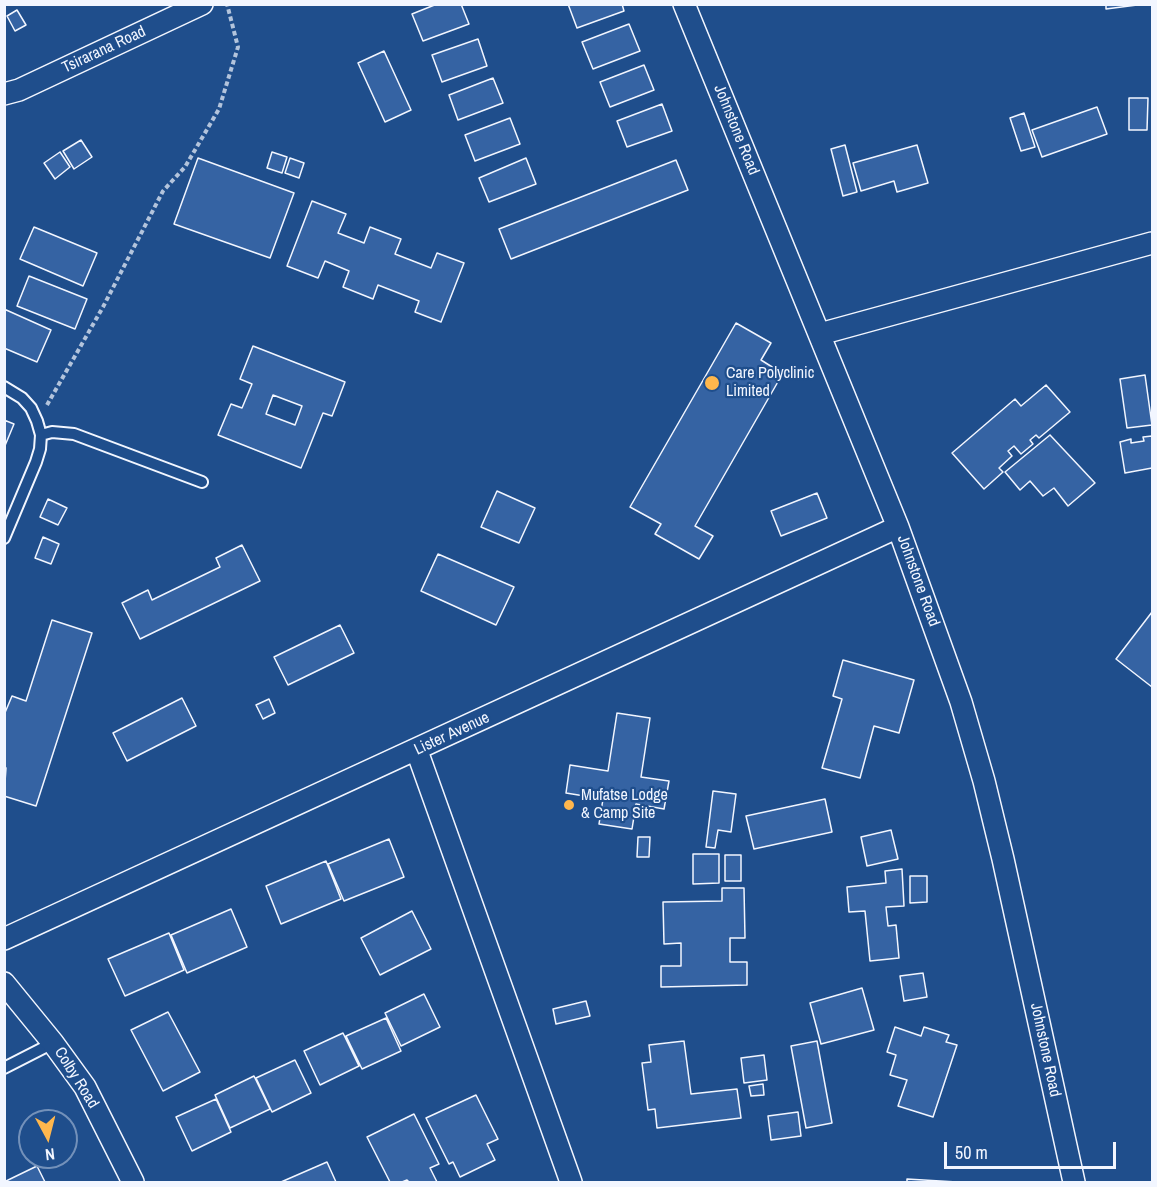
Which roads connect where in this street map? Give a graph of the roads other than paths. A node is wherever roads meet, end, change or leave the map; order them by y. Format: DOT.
graph roads {
  1 [pos="202,4"];
  2 [pos="684,4"];
  3 [pos="4,94"];
  4 [pos="1152,243"];
  5 [pos="820,334"];
  6 [pos="4,387"];
  7 [pos="41,435"];
  8 [pos="202,482"];
  9 [pos="898,527"];
  10 [pos="4,538"];
  11 [pos="417,751"];
  12 [pos="4,939"];
  13 [pos="4,983"];
  14 [pos="53,1043"];
  15 [pos="4,1068"];
  16 [pos="133,1182"];
  17 [pos="571,1182"];
  18 [pos="1074,1182"];
  1 -- 3 [label="street, Tsirarana Road"];
  2 -- 5 [label="street, Johnstone Road"];
  4 -- 5 [label="street"];
  5 -- 9 [label="street, Johnstone Road"];
  6 -- 7 [label="lane"];
  7 -- 8 [label="lane"];
  7 -- 10 [label="lane"];
  9 -- 11 [label="street, Lister Avenue"];
  9 -- 18 [label="street, Johnstone Road"];
  11 -- 12 [label="street, Lister Avenue"];
  11 -- 17 [label="street"];
  13 -- 14 [label="street, Colby Road"];
  14 -- 15 [label="lane"];
  14 -- 16 [label="street, Colby Road"];
}
